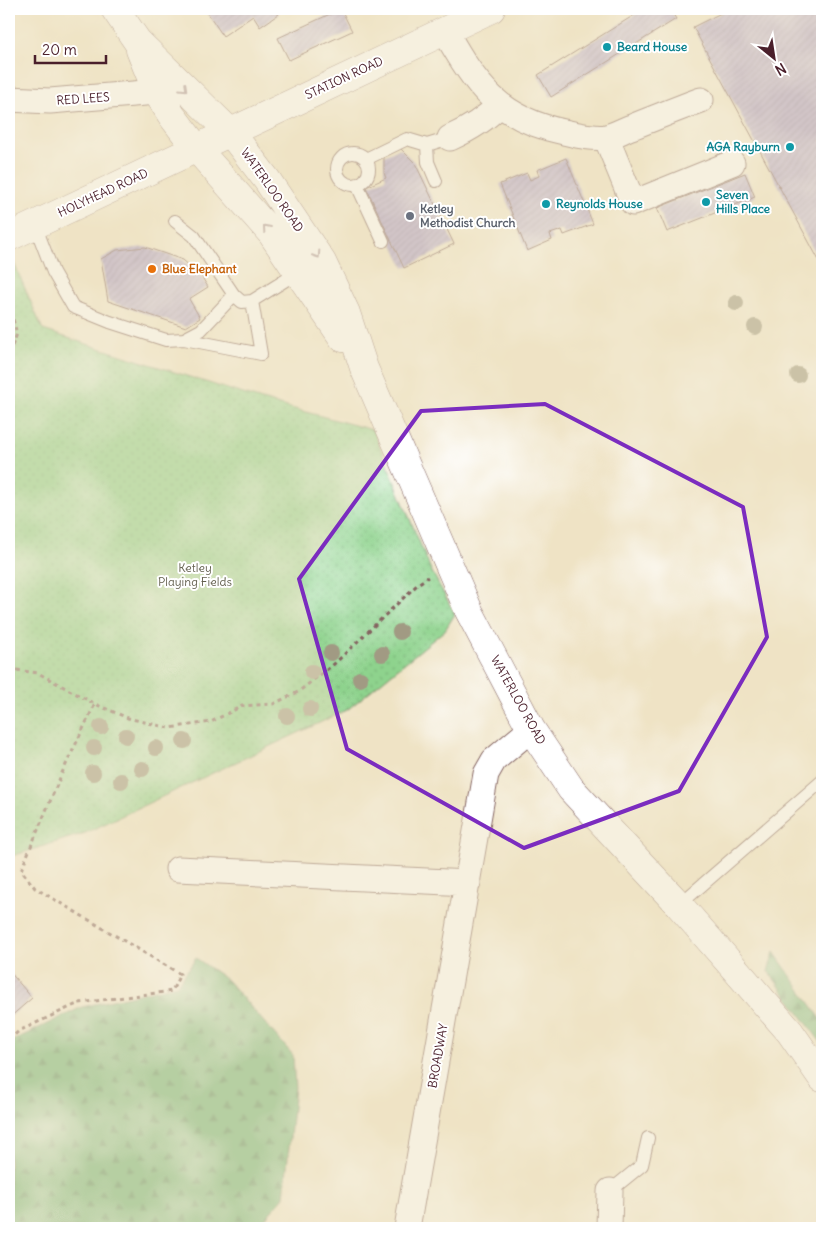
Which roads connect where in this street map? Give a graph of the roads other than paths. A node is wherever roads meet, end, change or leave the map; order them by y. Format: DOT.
graph roads {
  1 [pos="115,9"];
  2 [pos="491,9"];
  3 [pos="445,31"];
  4 [pos="137,41"];
  5 [pos="157,92"];
  6 [pos="9,99"];
  7 [pos="701,100"];
  8 [pos="500,105"];
  9 [pos="231,133"];
  10 [pos="606,137"];
  11 [pos="439,141"];
  12 [pos="197,149"];
  13 [pos="366,158"];
  14 [pos="732,163"];
  15 [pos="436,181"];
  16 [pos="357,185"];
  17 [pos="175,221"];
  18 [pos="35,225"];
  19 [pos="9,237"];
  20 [pos="383,241"];
  21 [pos="297,273"];
  22 [pos="234,296"];
  23 [pos="252,301"];
  24 [pos="184,340"];
  25 [pos="364,368"];
  26 [pos="531,729"];
  27 [pos="822,781"];
  28 [pos="178,869"];
  29 [pos="468,883"];
  30 [pos="679,905"];
  31 [pos="822,1078"];
  32 [pos="648,1138"];
  33 [pos="610,1191"];
  34 [pos="407,1228"];
  35 [pos="609,1228"];
  1 -- 4 [label="street, WATERLOO ROAD"];
  2 -- 3 [label="street, STATION ROAD"];
  3 -- 8 [label="street"];
  3 -- 9 [label="street, STATION ROAD"];
  4 -- 5 [label="street, WATERLOO ROAD"];
  4 -- 9 [label="street, WATERLOO ROAD, one-way"];
  5 -- 6 [label="street, RED LEES"];
  5 -- 12 [label="street, WATERLOO ROAD"];
  7 -- 10 [label="street"];
  8 -- 10 [label="street"];
  8 -- 11 [label="street"];
  9 -- 12 [label="street, STATION ROAD"];
  9 -- 25 [label="street, WATERLOO ROAD, one-way"];
  10 -- 14 [label="street"];
  11 -- 13 [label="lane"];
  11 -- 15 [label="lane"];
  12 -- 18 [label="street, HOLYHEAD ROAD"];
  21 -- 12 [label="street, WATERLOO ROAD, one-way"];
  13 -- 16 [label="lane"];
  13 -- 16 [label="lane"];
  16 -- 20 [label="lane"];
  17 -- 22 [label="lane"];
  18 -- 19 [label="street, HOLYHEAD ROAD"];
  18 -- 24 [label="lane"];
  21 -- 23 [label="lane"];
  21 -- 25 [label="street, WATERLOO ROAD"];
  22 -- 23 [label="lane"];
  22 -- 24 [label="lane"];
  23 -- 24 [label="lane"];
  25 -- 26 [label="street, WATERLOO ROAD"];
  26 -- 29 [label="street, BROADWAY"];
  26 -- 30 [label="street, WATERLOO ROAD"];
  27 -- 30 [label="lane"];
  28 -- 29 [label="street"];
  29 -- 34 [label="street, BROADWAY"];
  30 -- 31 [label="street, WATERLOO ROAD"];
  32 -- 33 [label="lane"];
  33 -- 35 [label="street"];
}
